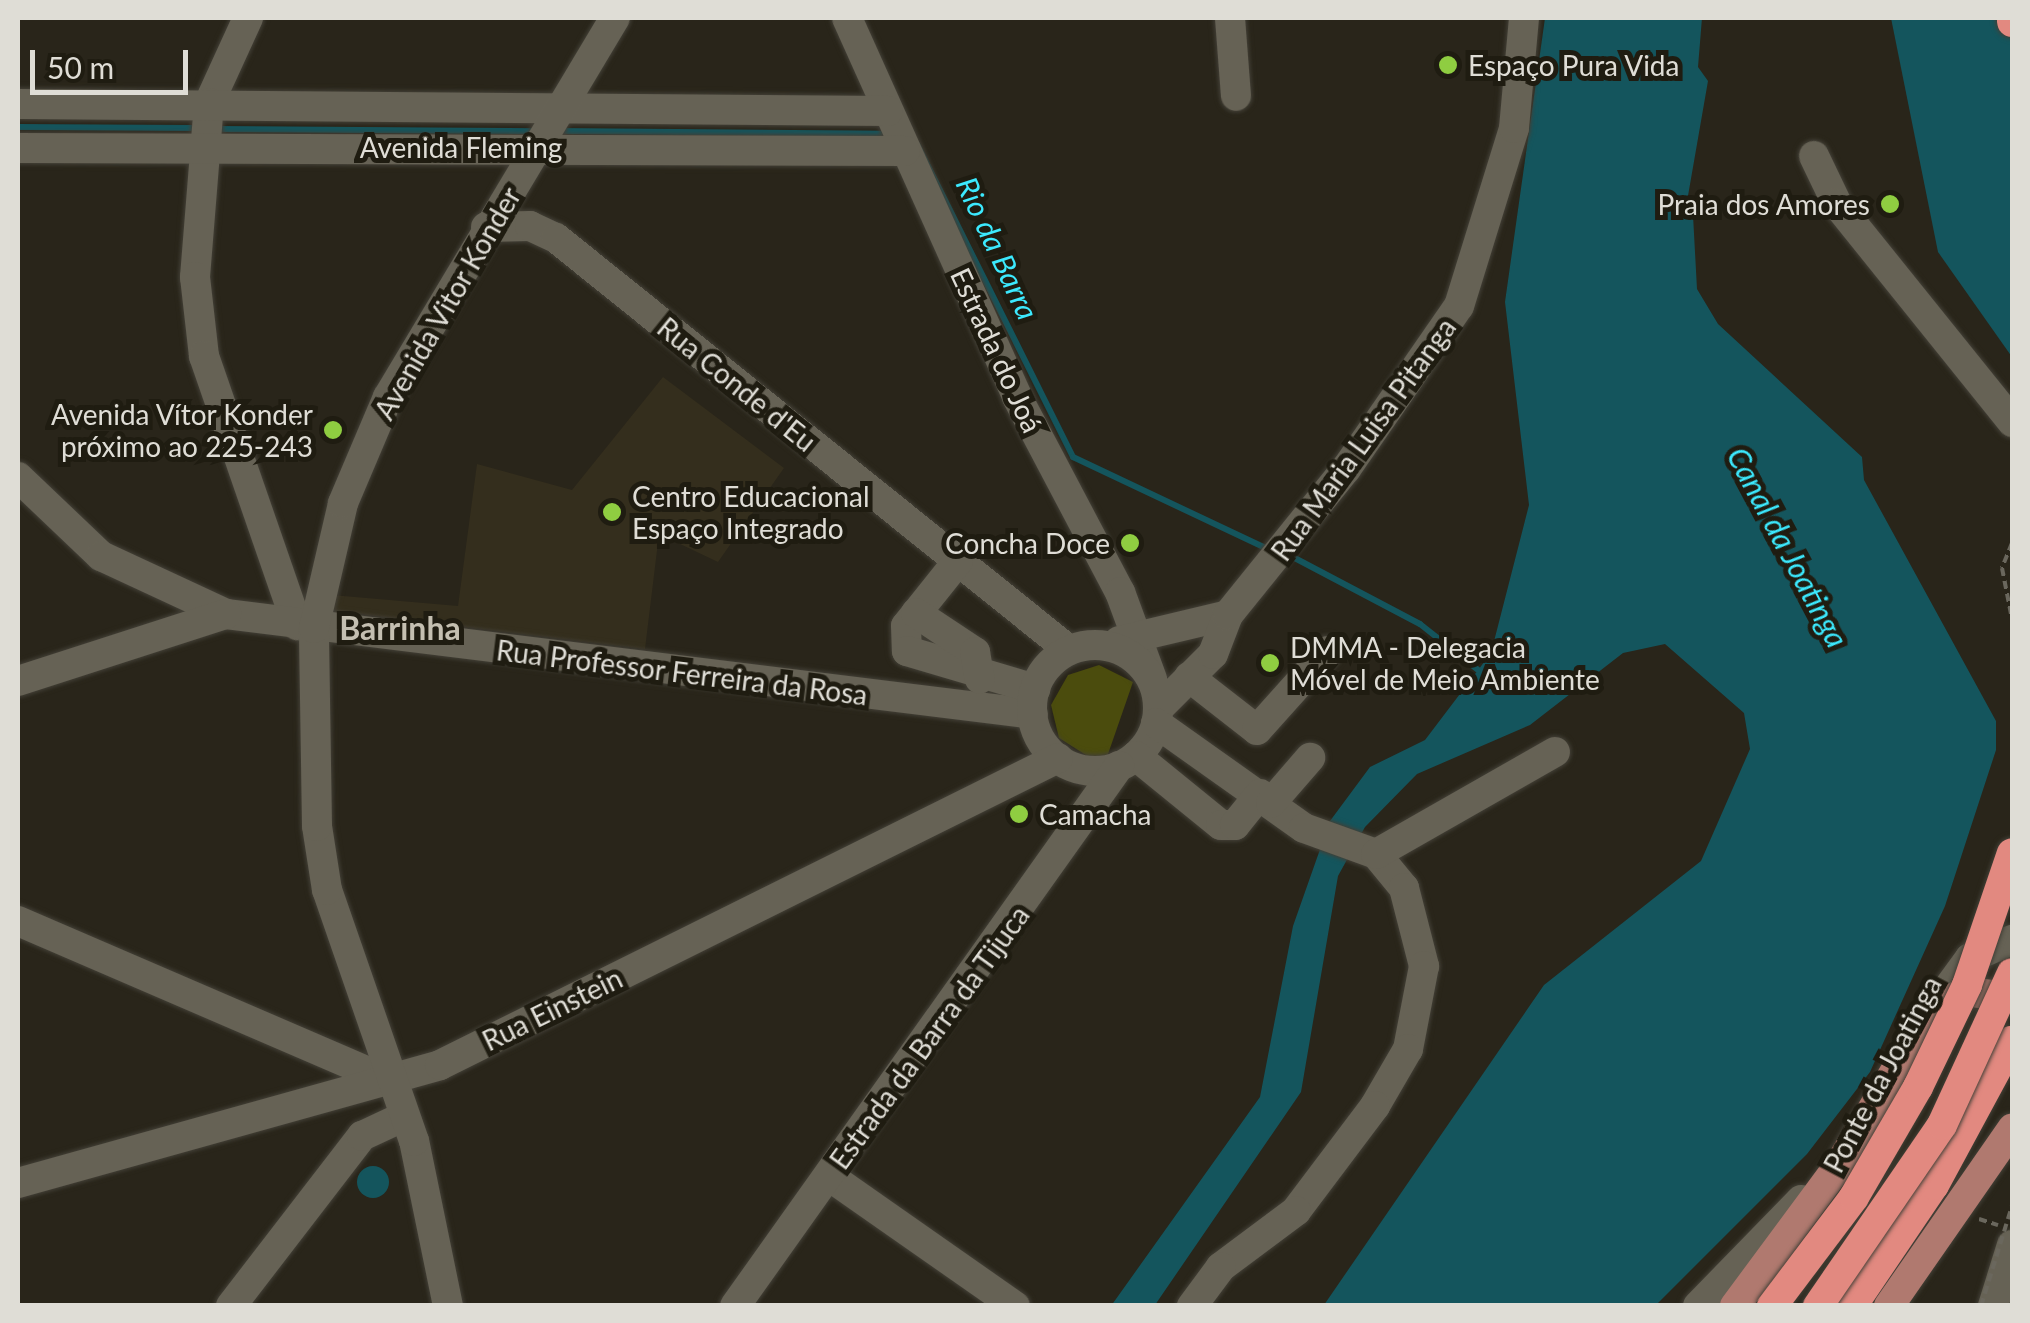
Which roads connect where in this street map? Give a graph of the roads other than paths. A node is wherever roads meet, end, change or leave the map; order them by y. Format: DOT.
graph roads {
  1 [pos="248,18"];
  2 [pos="615,18"];
  3 [pos="846,18"];
  4 [pos="1230,18"];
  5 [pos="1524,18"];
  6 [pos="1236,96"];
  7 [pos="18,104"];
  8 [pos="205,126"];
  9 [pos="553,129"];
  10 [pos="896,131"];
  11 [pos="18,148"];
  12 [pos="1814,156"];
  13 [pos="486,227"];
  14 [pos="2012,422"];
  15 [pos="18,477"];
  16 [pos="958,561"];
  17 [pos="226,614"];
  18 [pos="1228,615"];
  19 [pos="1190,626"];
  20 [pos="306,627"];
  21 [pos="1139,636"];
  22 [pos="1106,645"];
  23 [pos="1069,650"];
  24 [pos="1328,651"];
  25 [pos="1213,654"];
  26 [pos="1189,677"];
  27 [pos="18,681"];
  28 [pos="1034,701"];
  29 [pos="1156,704"];
  30 [pos="1555,752"];
  31 [pos="1058,758"];
  32 [pos="1310,758"];
  33 [pos="1128,761"];
  34 [pos="1266,799"];
  35 [pos="1368,850"];
  36 [pos="2012,853"];
  37 [pos="18,921"];
  38 [pos="2012,940"];
  39 [pos="2012,972"];
  40 [pos="2012,998"];
  41 [pos="1929,1014"];
  42 [pos="2012,1041"];
  43 [pos="392,1082"];
  44 [pos="405,1116"];
  45 [pos="2012,1129"];
  46 [pos="1840,1164"];
  47 [pos="829,1176"];
  48 [pos="18,1184"];
  49 [pos="2007,1236"];
  50 [pos="230,1306"];
  51 [pos="448,1306"];
  52 [pos="735,1306"];
  53 [pos="1015,1306"];
  54 [pos="1192,1306"];
  55 [pos="1698,1306"];
  56 [pos="1735,1306"];
  57 [pos="1772,1306"];
  58 [pos="1818,1306"];
  59 [pos="1852,1306"];
  60 [pos="1888,1306"];
  61 [pos="1993,1306"];
  1 -- 8 [label="street"];
  2 -- 9 [label="street, Avenida Vitor Konder"];
  3 -- 10 [label="street, Estrada do Joá"];
  4 -- 6 [label="street"];
  5 -- 18 [label="street, Rua Maria Luisa Pitanga"];
  7 -- 8 [label="street, Avenida Fleming"];
  8 -- 9 [label="street, Avenida Fleming"];
  8 -- 9 [label="street, Avenida Fleming"];
  8 -- 11 [label="street, Avenida Fleming"];
  8 -- 20 [label="street"];
  9 -- 10 [label="street, Avenida Fleming"];
  9 -- 10 [label="street, Avenida Fleming"];
  9 -- 13 [label="street, Avenida Vitor Konder"];
  10 -- 21 [label="street, Estrada do Joá"];
  12 -- 14 [label="street"];
  13 -- 16 [label="street, Rua Conde d'Eu"];
  13 -- 20 [label="street, Avenida Vitor Konder"];
  15 -- 17 [label="street, Rua Professor Ferreira da Rosa"];
  16 -- 23 [label="street, Rua Conde d'Eu"];
  16 -- 28 [label="street"];
  17 -- 20 [label="street, Rua Professor Ferreira da Rosa"];
  17 -- 27 [label="street"];
  18 -- 19 [label="street"];
  18 -- 25 [label="street, Rua Maria Luisa Pitanga"];
  19 -- 21 [label="street"];
  19 -- 25 [label="street"];
  20 -- 28 [label="street, Rua Professor Ferreira da Rosa"];
  20 -- 43 [label="street, Avenida Vitor Konder"];
  21 -- 22 [label="street"];
  21 -- 29 [label="street, Estrada do Joá"];
  22 -- 23 [label="street"];
  22 -- 29 [label="street"];
  23 -- 28 [label="street"];
  24 -- 26 [label="street"];
  25 -- 26 [label="street, Rua Maria Luisa Pitanga"];
  26 -- 29 [label="street, Rua Maria Luisa Pitanga"];
  28 -- 31 [label="street"];
  29 -- 33 [label="street"];
  29 -- 34 [label="street"];
  30 -- 35 [label="street"];
  31 -- 33 [label="street"];
  31 -- 43 [label="street, Rua Einstein"];
  32 -- 34 [label="street"];
  33 -- 34 [label="street"];
  33 -- 47 [label="street, Estrada da Barra da Tijuca"];
  34 -- 35 [label="street"];
  35 -- 54 [label="street"];
  36 -- 57 [label="highway, Ponte da Joatinga, bridge"];
  37 -- 43 [label="street"];
  38 -- 41 [label="street"];
  39 -- 58 [label="highway, bridge"];
  40 -- 41 [label="main road"];
  41 -- 46 [label="main road"];
  42 -- 59 [label="highway"];
  43 -- 44 [label="street, Avenida Vitor Konder"];
  43 -- 48 [label="street, Rua Einstein"];
  44 -- 50 [label="street"];
  44 -- 51 [label="street, Avenida Vitor Konder"];
  45 -- 60 [label="main road"];
  46 -- 55 [label="street"];
  46 -- 56 [label="main road"];
  47 -- 52 [label="street, Estrada da Barra da Tijuca"];
  47 -- 53 [label="street"];
  49 -- 61 [label="street"];
}
